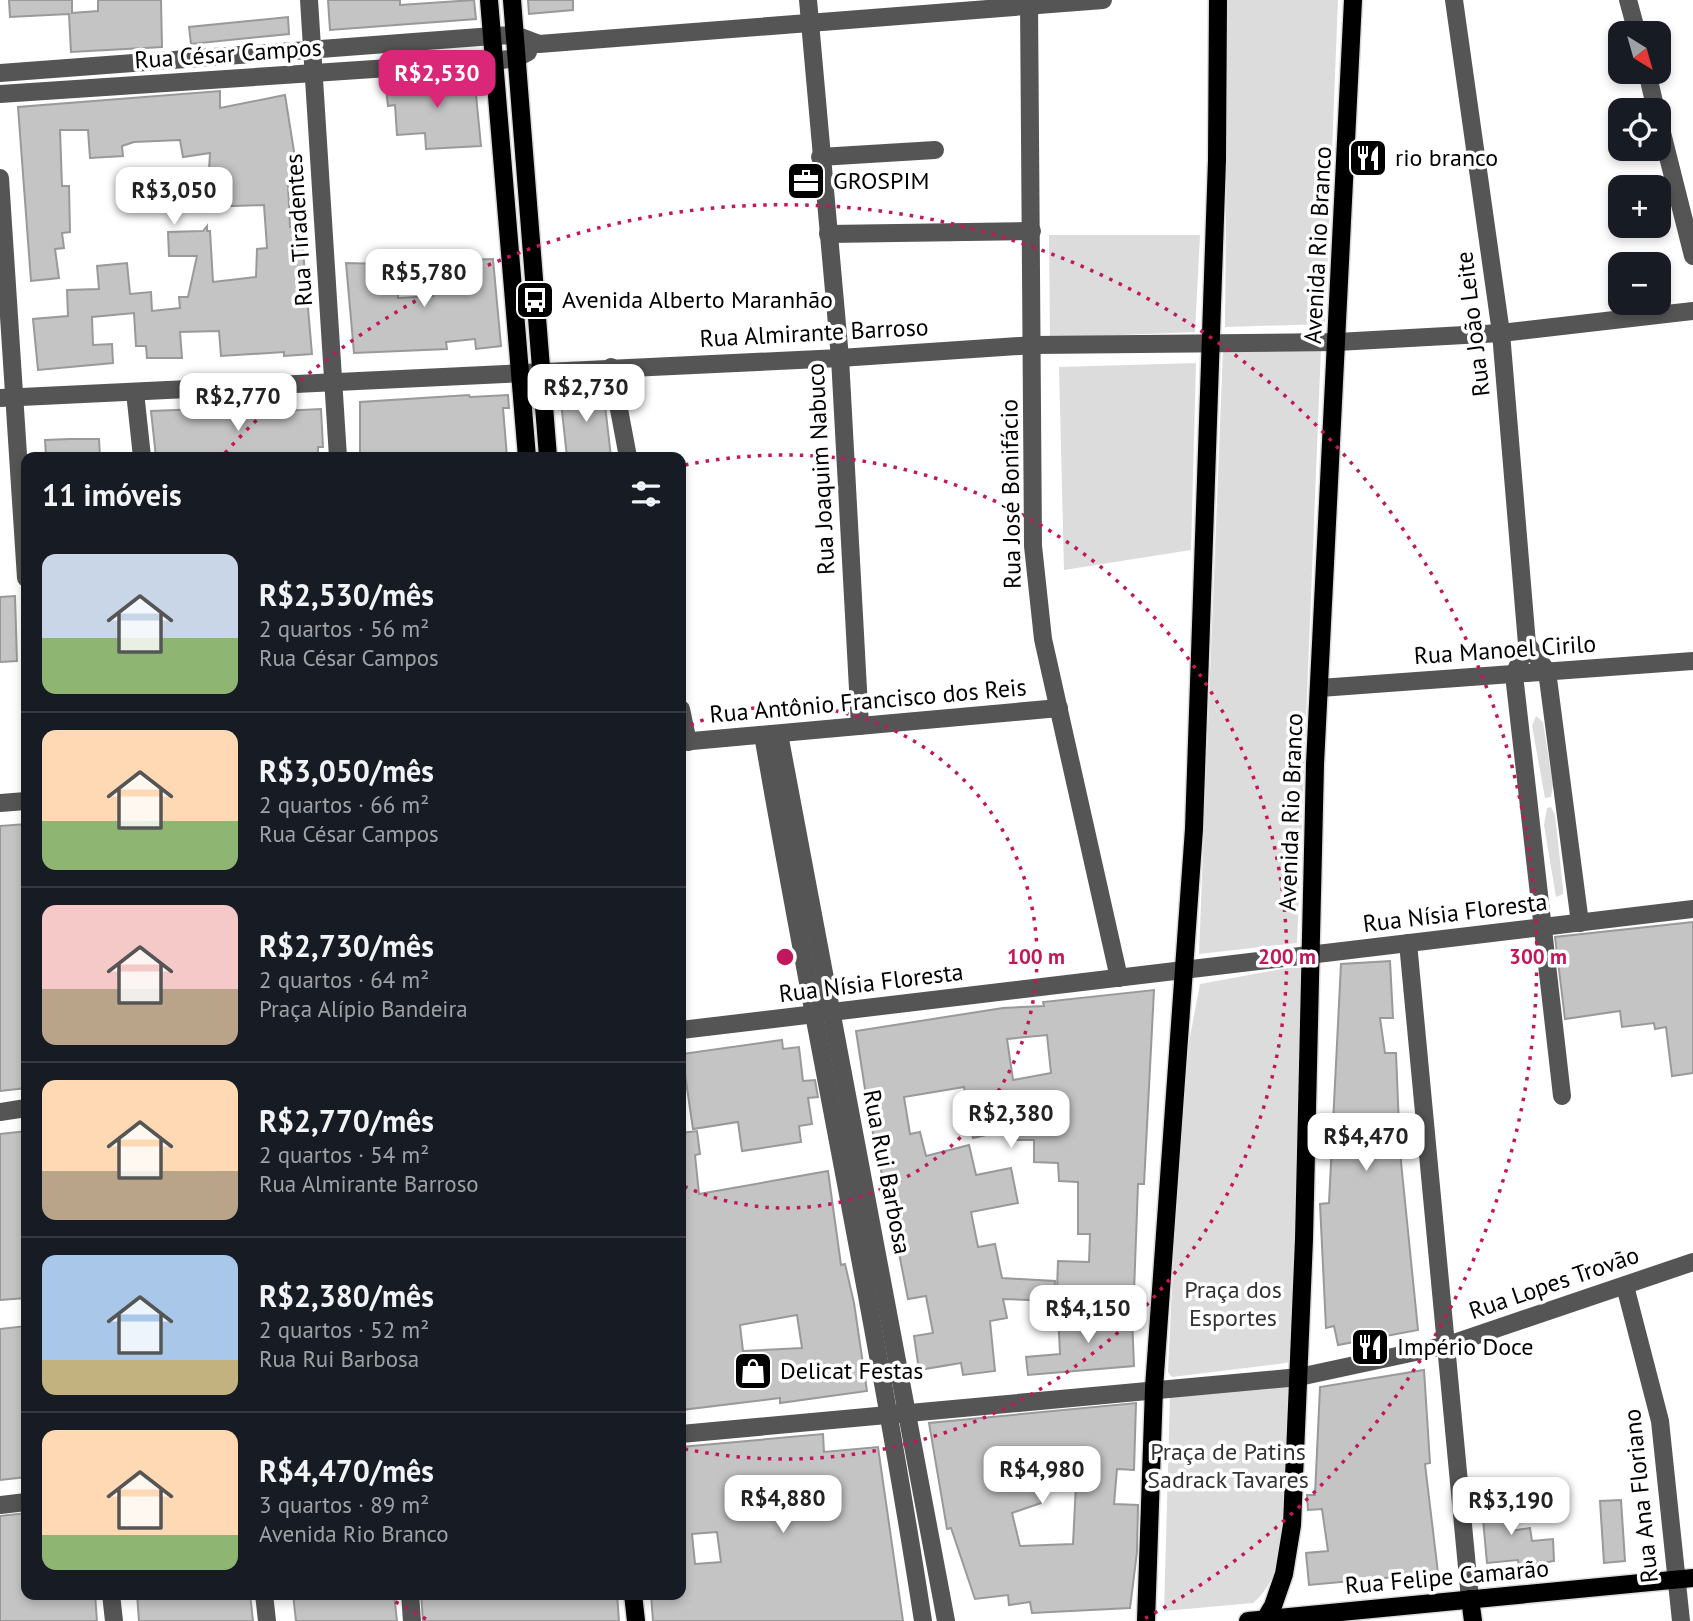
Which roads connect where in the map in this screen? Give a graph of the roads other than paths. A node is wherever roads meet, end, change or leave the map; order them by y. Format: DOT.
graph roads {
  1 [pos="309,0"];
  2 [pos="489,0"];
  3 [pos="512,0"];
  4 [pos="808,0"];
  5 [pos="1103,0"];
  6 [pos="1218,0"];
  7 [pos="1353,0"];
  8 [pos="1454,0"];
  9 [pos="1628,0"];
  10 [pos="1029,3"];
  11 [pos="1634,21"];
  12 [pos="810,24"];
  13 [pos="515,35"];
  14 [pos="493,36"];
  15 [pos="539,44"];
  16 [pos="312,49"];
  17 [pos="517,58"];
  18 [pos="495,61"];
  19 [pos="0,72"];
  20 [pos="313,72"];
  21 [pos="0,94"];
  22 [pos="935,150"];
  23 [pos="820,157"];
  24 [pos="1669,161"];
  25 [pos="0,178"];
  26 [pos="1032,231"];
  27 [pos="828,234"];
  28 [pos="1693,256"];
  29 [pos="1693,312"];
  30 [pos="1502,333"];
  31 [pos="1337,342"];
  32 [pos="1211,343"];
  33 [pos="1034,345"];
  34 [pos="840,358"];
  35 [pos="611,367"];
  36 [pos="540,371"];
  37 [pos="520,373"];
  38 [pos="333,381"];
  39 [pos="135,392"];
  40 [pos="6,398"];
  41 [pos="141,452"];
  42 [pos="338,452"];
  43 [pos="527,452"];
  44 [pos="548,452"];
  45 [pos="627,452"];
  46 [pos="21,534"];
  47 [pos="1527,644"];
  48 [pos="1693,661"];
  49 [pos="1547,671"];
  50 [pos="1514,675"];
  51 [pos="1320,688"];
  52 [pos="1059,708"];
  53 [pos="860,726"];
  54 [pos="771,734"];
  55 [pos="686,742"];
  56 [pos="21,801"];
  57 [pos="0,803"];
  58 [pos="793,859"];
  59 [pos="1693,909"];
  60 [pos="1580,923"];
  61 [pos="1543,927"];
  62 [pos="1408,943"];
  63 [pos="1312,955"];
  64 [pos="1184,970"];
  65 [pos="1119,978"];
  66 [pos="831,1012"];
  67 [pos="812,1015"];
  68 [pos="686,1029"];
  69 [pos="1562,1096"];
  70 [pos="21,1109"];
  71 [pos="0,1112"];
  72 [pos="844,1128"];
  73 [pos="1693,1262"];
  74 [pos="1625,1286"];
  75 [pos="1448,1345"];
  76 [pos="1299,1377"];
  77 [pos="1154,1388"];
  78 [pos="899,1412"];
  79 [pos="686,1433"];
  80 [pos="21,1503"];
  81 [pos="0,1505"];
  82 [pos="1684,1579"];
  83 [pos="1470,1599"];
  84 [pos="112,1600"];
  85 [pos="265,1600"];
  86 [pos="410,1600"];
  87 [pos="634,1600"];
  88 [pos="1259,1620"];
  89 [pos="114,1621"];
  90 [pos="267,1621"];
  91 [pos="412,1621"];
  92 [pos="636,1621"];
  93 [pos="923,1621"];
  94 [pos="946,1621"];
  95 [pos="1146,1621"];
  96 [pos="1473,1621"];
  97 [pos="1681,1621"];
  1 -- 16 [label="street, Rua Tiradentes"];
  2 -- 14 [label="main road"];
  3 -- 13 [label="main road"];
  4 -- 12 [label="street, Rua Joaquim Nabuco"];
  5 -- 10 [label="street, Rua César Campos"];
  6 -- 32 [label="main road"];
  7 -- 31 [label="main road, Avenida Rio Branco"];
  8 -- 30 [label="street, Rua João Leite"];
  9 -- 11 [label="street"];
  10 -- 12 [label="street, Rua César Campos"];
  10 -- 26 [label="street, Rua José Bonifácio"];
  12 -- 15 [label="street, Rua César Campos"];
  12 -- 23 [label="street, Rua Joaquim Nabuco"];
  13 -- 14 [label="street, Rua César Campos"];
  13 -- 15 [label="street, Rua César Campos"];
  13 -- 17 [label="main road"];
  14 -- 16 [label="street, Rua César Campos"];
  14 -- 18 [label="main road"];
  15 -- 17 [label="street, Rua César Campos"];
  16 -- 19 [label="street, Rua César Campos"];
  16 -- 20 [label="street, Rua Tiradentes"];
  17 -- 18 [label="street, Rua César Campos"];
  17 -- 36 [label="main road"];
  18 -- 20 [label="street, Rua César Campos"];
  18 -- 37 [label="main road"];
  20 -- 21 [label="street, Rua César Campos"];
  20 -- 38 [label="street, Rua Tiradentes"];
  22 -- 23 [label="street"];
  23 -- 27 [label="street, Rua Joaquim Nabuco"];
  24 -- 28 [label="street"];
  25 -- 40 [label="street"];
  26 -- 27 [label="street"];
  26 -- 33 [label="street, Rua José Bonifácio"];
  27 -- 34 [label="street, Rua Joaquim Nabuco"];
  29 -- 30 [label="street, Rua Almirante Barroso"];
  30 -- 31 [label="street, Rua Almirante Barroso"];
  30 -- 47 [label="street, Rua João Leite"];
  31 -- 32 [label="street, Rua Almirante Barroso"];
  31 -- 51 [label="main road, Avenida Rio Branco"];
  32 -- 33 [label="street, Rua Almirante Barroso"];
  32 -- 64 [label="main road"];
  33 -- 34 [label="street, Rua Almirante Barroso"];
  33 -- 52 [label="street, Rua José Bonifácio"];
  34 -- 35 [label="street, Rua Almirante Barroso"];
  34 -- 53 [label="street, Rua Joaquim Nabuco"];
  35 -- 36 [label="street, Rua Almirante Barroso"];
  35 -- 45 [label="street"];
  36 -- 37 [label="street, Rua Almirante Barroso"];
  36 -- 44 [label="main road"];
  37 -- 38 [label="street, Rua Almirante Barroso"];
  37 -- 43 [label="main road"];
  38 -- 39 [label="street, Rua Almirante Barroso"];
  38 -- 42 [label="street, Rua Tiradentes"];
  39 -- 40 [label="street, Rua Almirante Barroso"];
  39 -- 41 [label="street"];
  40 -- 46 [label="street"];
  47 -- 49 [label="street"];
  47 -- 50 [label="street, Rua João Leite"];
  48 -- 49 [label="street, Rua Manoel Cirilo"];
  49 -- 50 [label="street, Rua Manoel Cirilo"];
  49 -- 60 [label="street"];
  50 -- 51 [label="street, Rua Manoel Cirilo"];
  50 -- 61 [label="street, Rua João Leite"];
  51 -- 63 [label="main road, Avenida Rio Branco"];
  52 -- 53 [label="street, Rua Antônio Francisco dos Reis"];
  52 -- 65 [label="street, Rua José Bonifácio"];
  53 -- 54 [label="street, Rua Antônio Francisco dos Reis"];
  54 -- 55 [label="street, Rua Antônio Francisco dos Reis"];
  54 -- 58 [label="street, Rua Rui Barbosa"];
  56 -- 57 [label="street"];
  58 -- 66 [label="street, Rua Rui Barbosa"];
  58 -- 67 [label="street, Rua Rui Barbosa"];
  59 -- 60 [label="street, Rua Nísia Floresta"];
  60 -- 61 [label="street, Rua Nísia Floresta"];
  61 -- 62 [label="street, Rua Nísia Floresta"];
  61 -- 69 [label="street, Rua João Leite"];
  62 -- 63 [label="street, Rua Nísia Floresta"];
  62 -- 75 [label="street"];
  63 -- 64 [label="street, Rua Nísia Floresta"];
  63 -- 76 [label="main road, Avenida Rio Branco"];
  64 -- 65 [label="street, Rua Nísia Floresta"];
  64 -- 77 [label="main road"];
  65 -- 66 [label="street, Rua Nísia Floresta"];
  66 -- 67 [label="street, Rua Nísia Floresta"];
  66 -- 72 [label="street, Rua Rui Barbosa"];
  67 -- 68 [label="street, Rua Nísia Floresta"];
  67 -- 72 [label="street, Rua Rui Barbosa"];
  70 -- 71 [label="street"];
  72 -- 78 [label="street, Rua Rui Barbosa"];
  73 -- 74 [label="street, Rua Lopes Trovão"];
  74 -- 75 [label="street, Rua Lopes Trovão"];
  74 -- 82 [label="street, Rua Ana Floriano"];
  75 -- 76 [label="street, Rua Lopes Trovão"];
  75 -- 83 [label="street"];
  76 -- 77 [label="street, Rua Lopes Trovão"];
  76 -- 88 [label="main road, Avenida Rio Branco"];
  77 -- 78 [label="street, Rua Lopes Trovão"];
  77 -- 95 [label="main road"];
  78 -- 79 [label="street, Rua Lopes Trovão"];
  78 -- 93 [label="street, Rua Rui Barbosa"];
  78 -- 94 [label="street, Rua Rui Barbosa"];
  80 -- 81 [label="street"];
  82 -- 83 [label="main road, Rua Felipe Camarão"];
  82 -- 97 [label="street, Rua Ana Floriano"];
  83 -- 88 [label="main road, Rua Felipe Camarão"];
  83 -- 96 [label="main road"];
  84 -- 89 [label="street"];
  85 -- 90 [label="street"];
  86 -- 91 [label="street"];
  87 -- 92 [label="main road"];
}
